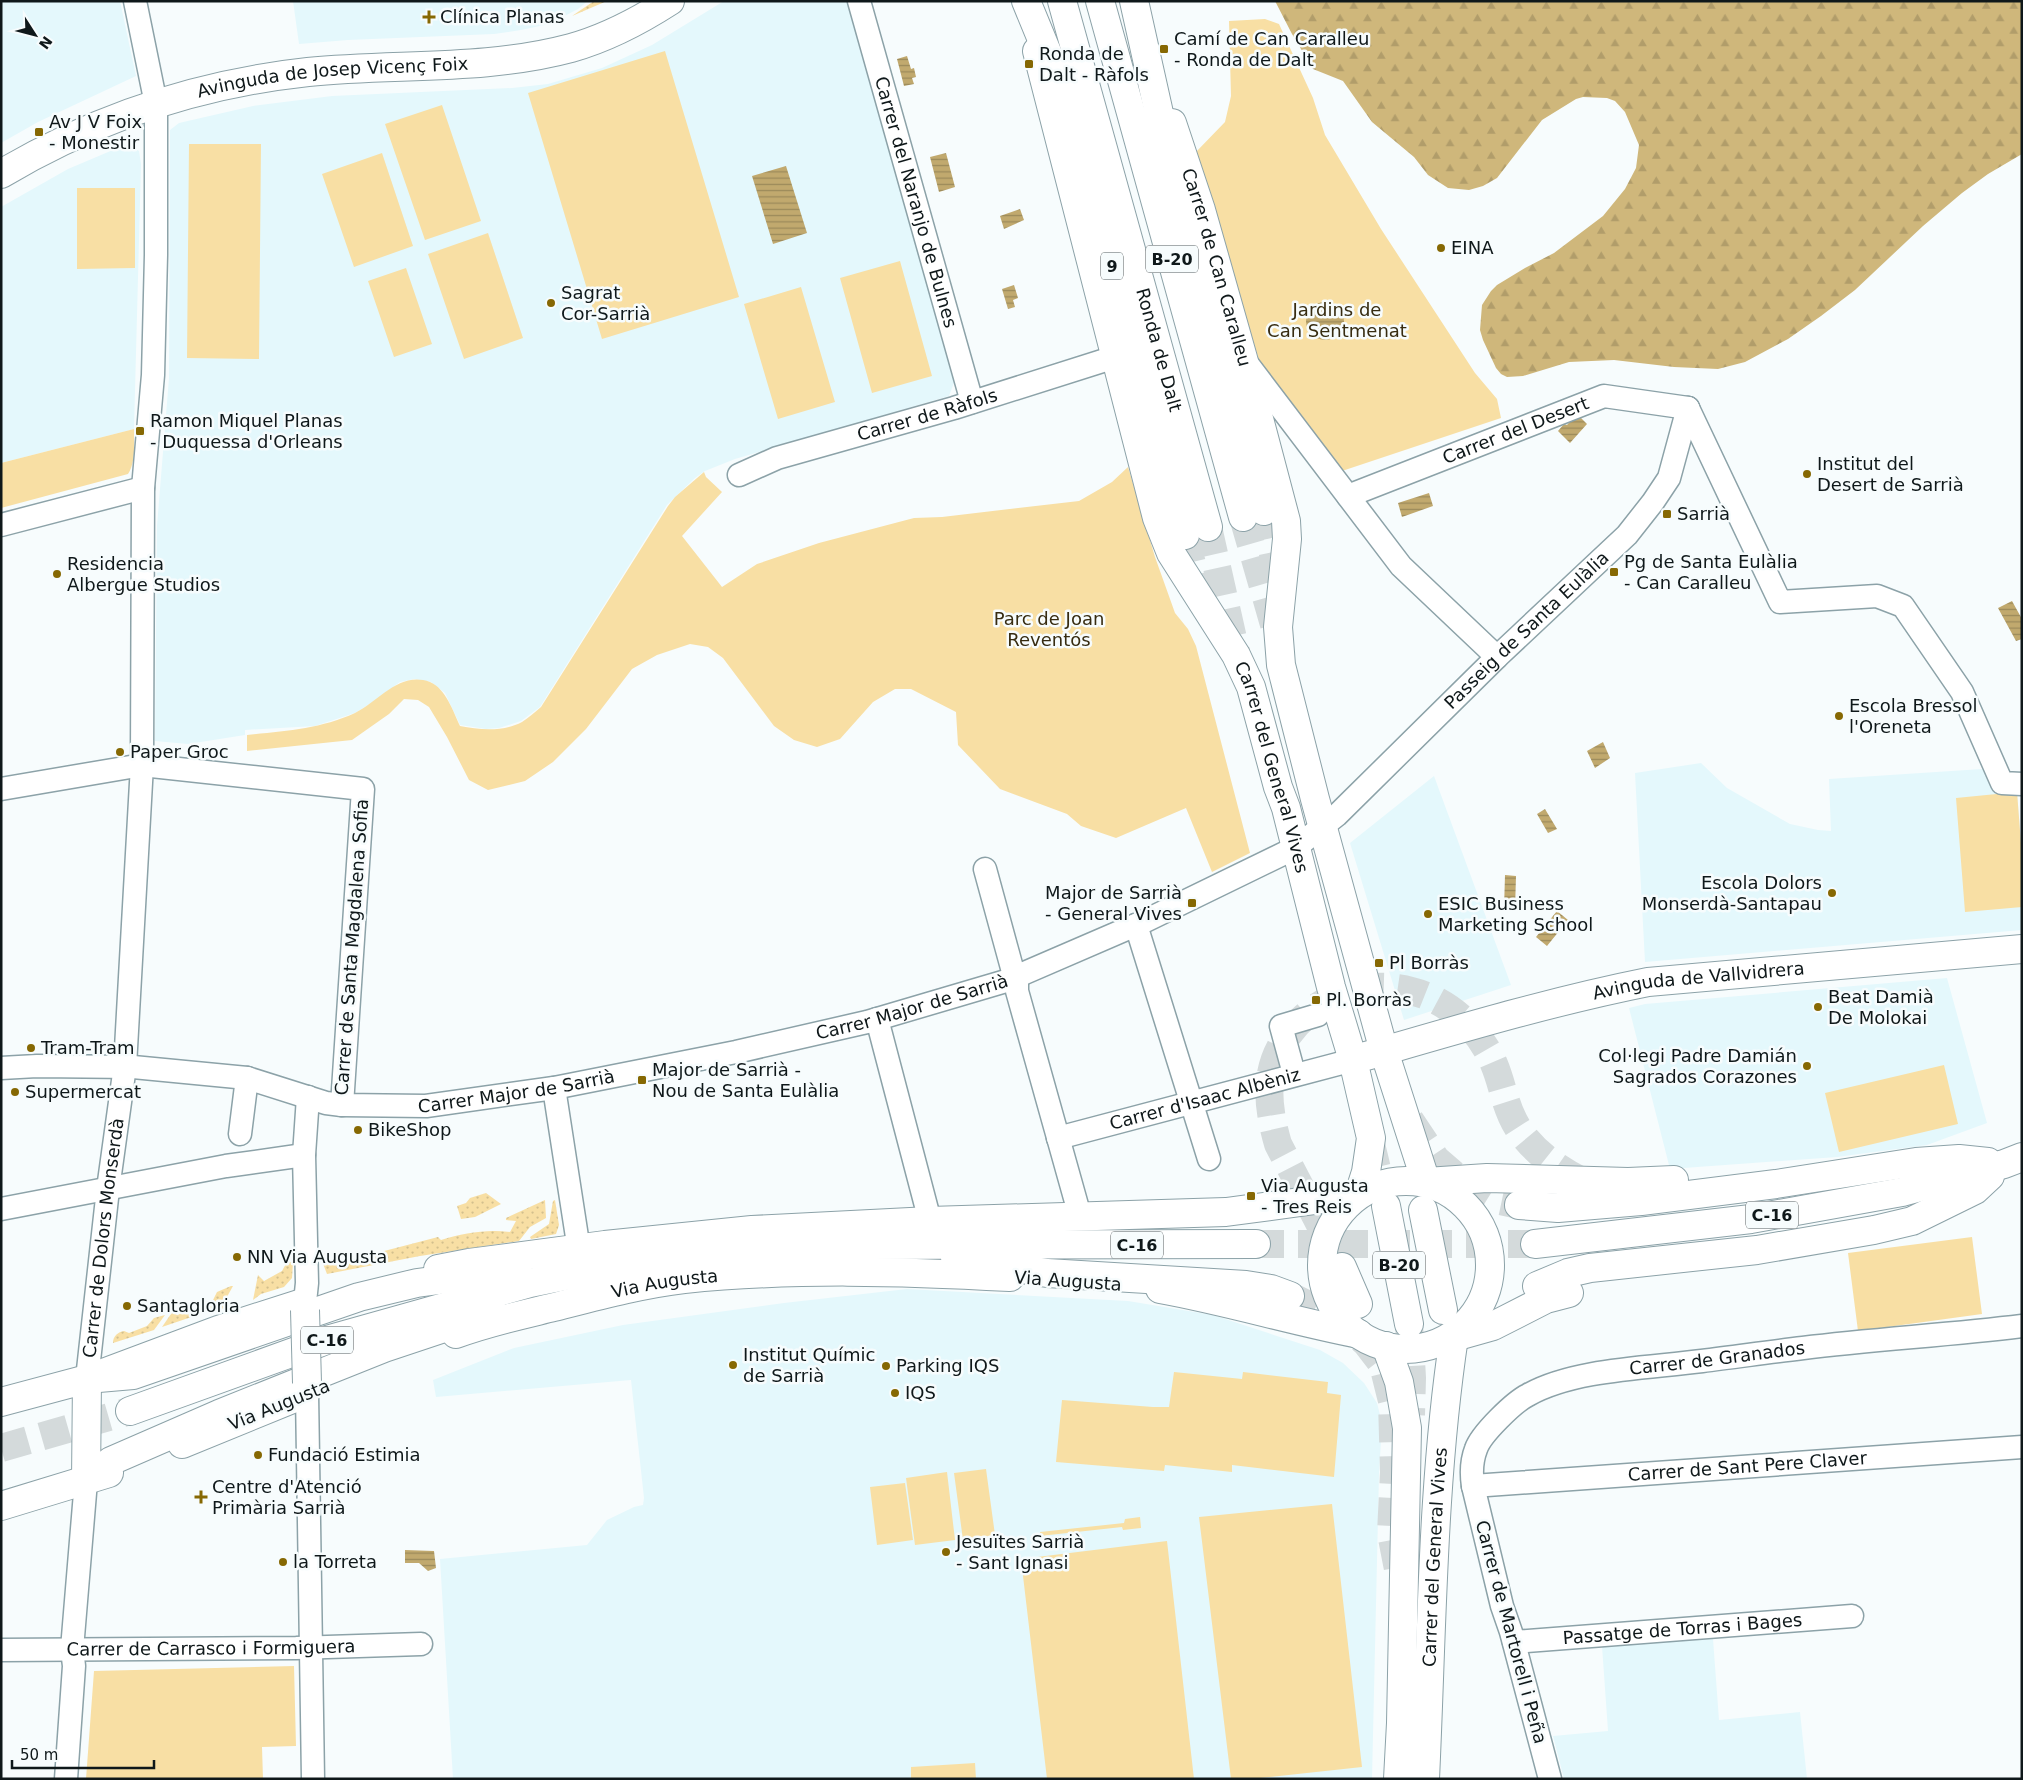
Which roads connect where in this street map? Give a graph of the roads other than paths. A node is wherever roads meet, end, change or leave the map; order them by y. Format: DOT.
graph roads {
  1 [pos="134,1"];
  2 [pos="670,1"];
  3 [pos="859,1"];
  4 [pos="1026,1"];
  5 [pos="1062,1"];
  6 [pos="1100,1"];
  7 [pos="1135,1"];
  8 [pos="156,104"];
  9 [pos="1,174"];
  10 [pos="1115,357"];
  11 [pos="1244,358"];
  12 [pos="972,402"];
  13 [pos="1688,408"];
  14 [pos="739,475"];
  15 [pos="144,488"];
  16 [pos="1348,496"];
  17 [pos="1,524"];
  18 [pos="1196,531"];
  19 [pos="1497,657"];
  20 [pos="142,765"];
  21 [pos="2022,784"];
  22 [pos="1,789"];
  23 [pos="1323,826"];
  24 [pos="1295,848"];
  25 [pos="985,870"];
  26 [pos="1136,925"];
  27 [pos="2022,949"];
  28 [pos="1017,976"];
  29 [pos="1318,1015"];
  30 [pos="877,1019"];
  31 [pos="1384,1051"];
  32 [pos="1353,1060"];
  33 [pos="125,1066"];
  34 [pos="1,1068"];
  35 [pos="1293,1070"];
  36 [pos="247,1078"];
  37 [pos="554,1088"];
  38 [pos="308,1097"];
  39 [pos="1192,1102"];
  40 [pos="342,1105"];
  41 [pos="240,1134"];
  42 [pos="1058,1138"];
  43 [pos="304,1155"];
  44 [pos="1208,1159"];
  45 [pos="2013,1160"];
  46 [pos="1858,1172"];
  47 [pos="1426,1182"];
  48 [pos="108,1189"];
  49 [pos="1603,1191"];
  50 [pos="1359,1194"];
  51 [pos="1641,1200"];
  52 [pos="1519,1205"];
  53 [pos="1386,1206"];
  54 [pos="1,1209"];
  55 [pos="1423,1210"];
  56 [pos="1080,1216"];
  57 [pos="930,1221"];
  58 [pos="1256,1244"];
  59 [pos="1535,1244"];
  60 [pos="908,1246"];
  61 [pos="579,1250"];
  62 [pos="1757,1250"];
  63 [pos="1342,1267"];
  64 [pos="530,1283"];
  65 [pos="1538,1286"];
  66 [pos="1290,1296"];
  67 [pos="1358,1304"];
  68 [pos="305,1306"];
  69 [pos="1443,1310"];
  70 [pos="1409,1324"];
  71 [pos="2022,1326"];
  72 [pos="1359,1334"];
  73 [pos="1454,1337"];
  74 [pos="1386,1346"];
  75 [pos="87,1379"];
  76 [pos="307,1388"];
  77 [pos="1,1402"];
  78 [pos="130,1411"];
  79 [pos="2022,1447"];
  80 [pos="86,1481"];
  81 [pos="1472,1486"];
  82 [pos="1,1506"];
  83 [pos="1852,1616"];
  84 [pos="1514,1642"];
  85 [pos="421,1644"];
  86 [pos="310,1647"];
  87 [pos="72,1649"];
  88 [pos="1,1650"];
  89 [pos="66,1779"];
  90 [pos="313,1779"];
  91 [pos="1398,1779"];
  92 [pos="1425,1779"];
  93 [pos="1550,1779"];
  1 -- 8 [label="street, Carrer de Dolors Monserdà"];
  2 -- 8 [label="main road, Avinguda de Josep Vicenç Foix"];
  3 -- 12 [label="street, Carrer del Naranjo de Bulnes"];
  4 -- 10 [label="main road"];
  4 -- 18 [label="main road, 9"];
  5 -- 18 [label="main road, Ronda de Dalt / B-20"];
  6 -- 7 [label="main road, Ronda de Dalt / B-20"];
  7 -- 11 [label="main road, Carrer de Can Caralleu"];
  8 -- 9 [label="main road, Avinguda de Josep Vicenç Foix"];
  8 -- 15 [label="street, Carrer de Dolors Monserdà"];
  10 -- 12 [label="street, Carrer de Ràfols"];
  10 -- 24 [label="main road, Carrer del General Vives"];
  11 -- 16 [label="street, Carrer de Can Caralleu"];
  11 -- 23 [label="main road, Carrer del General Vives"];
  12 -- 14 [label="street, Carrer de Ràfols"];
  13 -- 16 [label="street, Carrer del Desert"];
  13 -- 19 [label="street, Passeig de Santa Eulàlia"];
  13 -- 21 [label="street"];
  15 -- 17 [label="street"];
  15 -- 20 [label="street, Carrer de Dolors Monserdà"];
  16 -- 19 [label="street, Carrer de Can Caralleu"];
  19 -- 23 [label="street, Passeig de Santa Eulàlia"];
  20 -- 22 [label="street"];
  20 -- 33 [label="street, Carrer de Dolors Monserdà"];
  20 -- 40 [label="street, Carrer de Santa Magdalena Sofia"];
  23 -- 24 [label="street, Passeig de Santa Eulàlia"];
  23 -- 31 [label="main road, Carrer del General Vives"];
  24 -- 26 [label="street, Carrer Major de Sarrià"];
  24 -- 32 [label="main road, Carrer del General Vives"];
  25 -- 28 [label="street"];
  26 -- 28 [label="street, Carrer Major de Sarrià"];
  26 -- 39 [label="street"];
  27 -- 31 [label="main road, Avinguda de Vallvidrera"];
  28 -- 30 [label="street, Carrer Major de Sarrià"];
  28 -- 42 [label="street"];
  29 -- 35 [label="street"];
  30 -- 37 [label="street, Carrer Major de Sarrià"];
  30 -- 57 [label="street"];
  31 -- 32 [label="main road, Avinguda de Vallvidrera"];
  31 -- 47 [label="main road, Carrer del General Vives"];
  32 -- 39 [label="street, Carrer d'Isaac Albèniz"];
  32 -- 50 [label="main road, Carrer del General Vives"];
  33 -- 34 [label="street, Carrer Major de Sarrià"];
  33 -- 36 [label="street, Carrer Major de Sarrià"];
  33 -- 48 [label="street, Carrer de Dolors Monserdà"];
  36 -- 38 [label="street, Carrer Major de Sarrià"];
  36 -- 41 [label="street"];
  37 -- 40 [label="street, Carrer Major de Sarrià"];
  37 -- 61 [label="street"];
  38 -- 40 [label="street, Carrer Major de Sarrià"];
  38 -- 43 [label="street"];
  39 -- 42 [label="street, Carrer d'Isaac Albèniz"];
  39 -- 44 [label="street"];
  42 -- 56 [label="street"];
  43 -- 48 [label="street"];
  43 -- 68 [label="street"];
  45 -- 46 [label="main road"];
  45 -- 59 [label="main road, C-16"];
  45 -- 62 [label="main road"];
  46 -- 47 [label="main road"];
  46 -- 51 [label="main road"];
  47 -- 50 [label="main road"];
  47 -- 73 [label="main road"];
  48 -- 54 [label="street"];
  48 -- 75 [label="street, Carrer de Dolors Monserdà"];
  49 -- 51 [label="main road"];
  50 -- 56 [label="main road"];
  50 -- 72 [label="main road"];
  51 -- 52 [label="main road"];
  53 -- 70 [label="main road, B-20"];
  55 -- 69 [label="main road, B-20"];
  56 -- 57 [label="main road"];
  57 -- 61 [label="main road"];
  58 -- 60 [label="main road, C-16"];
  60 -- 64 [label="main road, C-16"];
  60 -- 66 [label="main road"];
  61 -- 68 [label="main road"];
  62 -- 65 [label="main road"];
  62 -- 73 [label="main road"];
  63 -- 67 [label="main road"];
  64 -- 75 [label="main road"];
  64 -- 78 [label="main road, C-16"];
  64 -- 80 [label="main road"];
  68 -- 75 [label="main road"];
  68 -- 76 [label="main road, bridge"];
  71 -- 81 [label="street, Carrer de Granados"];
  72 -- 74 [label="main road"];
  72 -- 76 [label="main road, Via Augusta"];
  73 -- 74 [label="main road"];
  73 -- 92 [label="main road, Carrer del General Vives"];
  74 -- 91 [label="main road, Carrer del General Vives"];
  75 -- 77 [label="main road"];
  75 -- 80 [label="main road"];
  76 -- 80 [label="main road, Via Augusta"];
  76 -- 86 [label="street"];
  79 -- 81 [label="street, Carrer de Sant Pere Claver"];
  80 -- 82 [label="main road, Via Augusta"];
  80 -- 87 [label="street"];
  81 -- 84 [label="street, Carrer de Martorell i Peña"];
  83 -- 84 [label="street, Passatge de Torras i Bages"];
  84 -- 93 [label="street, Carrer de Martorell i Peña"];
  85 -- 86 [label="street, Carrer de Carrasco i Formiguera"];
  86 -- 87 [label="street, Carrer de Carrasco i Formiguera"];
  86 -- 90 [label="street"];
  87 -- 88 [label="street, Carrer de Carrasco i Formiguera"];
  87 -- 89 [label="street"];
}
